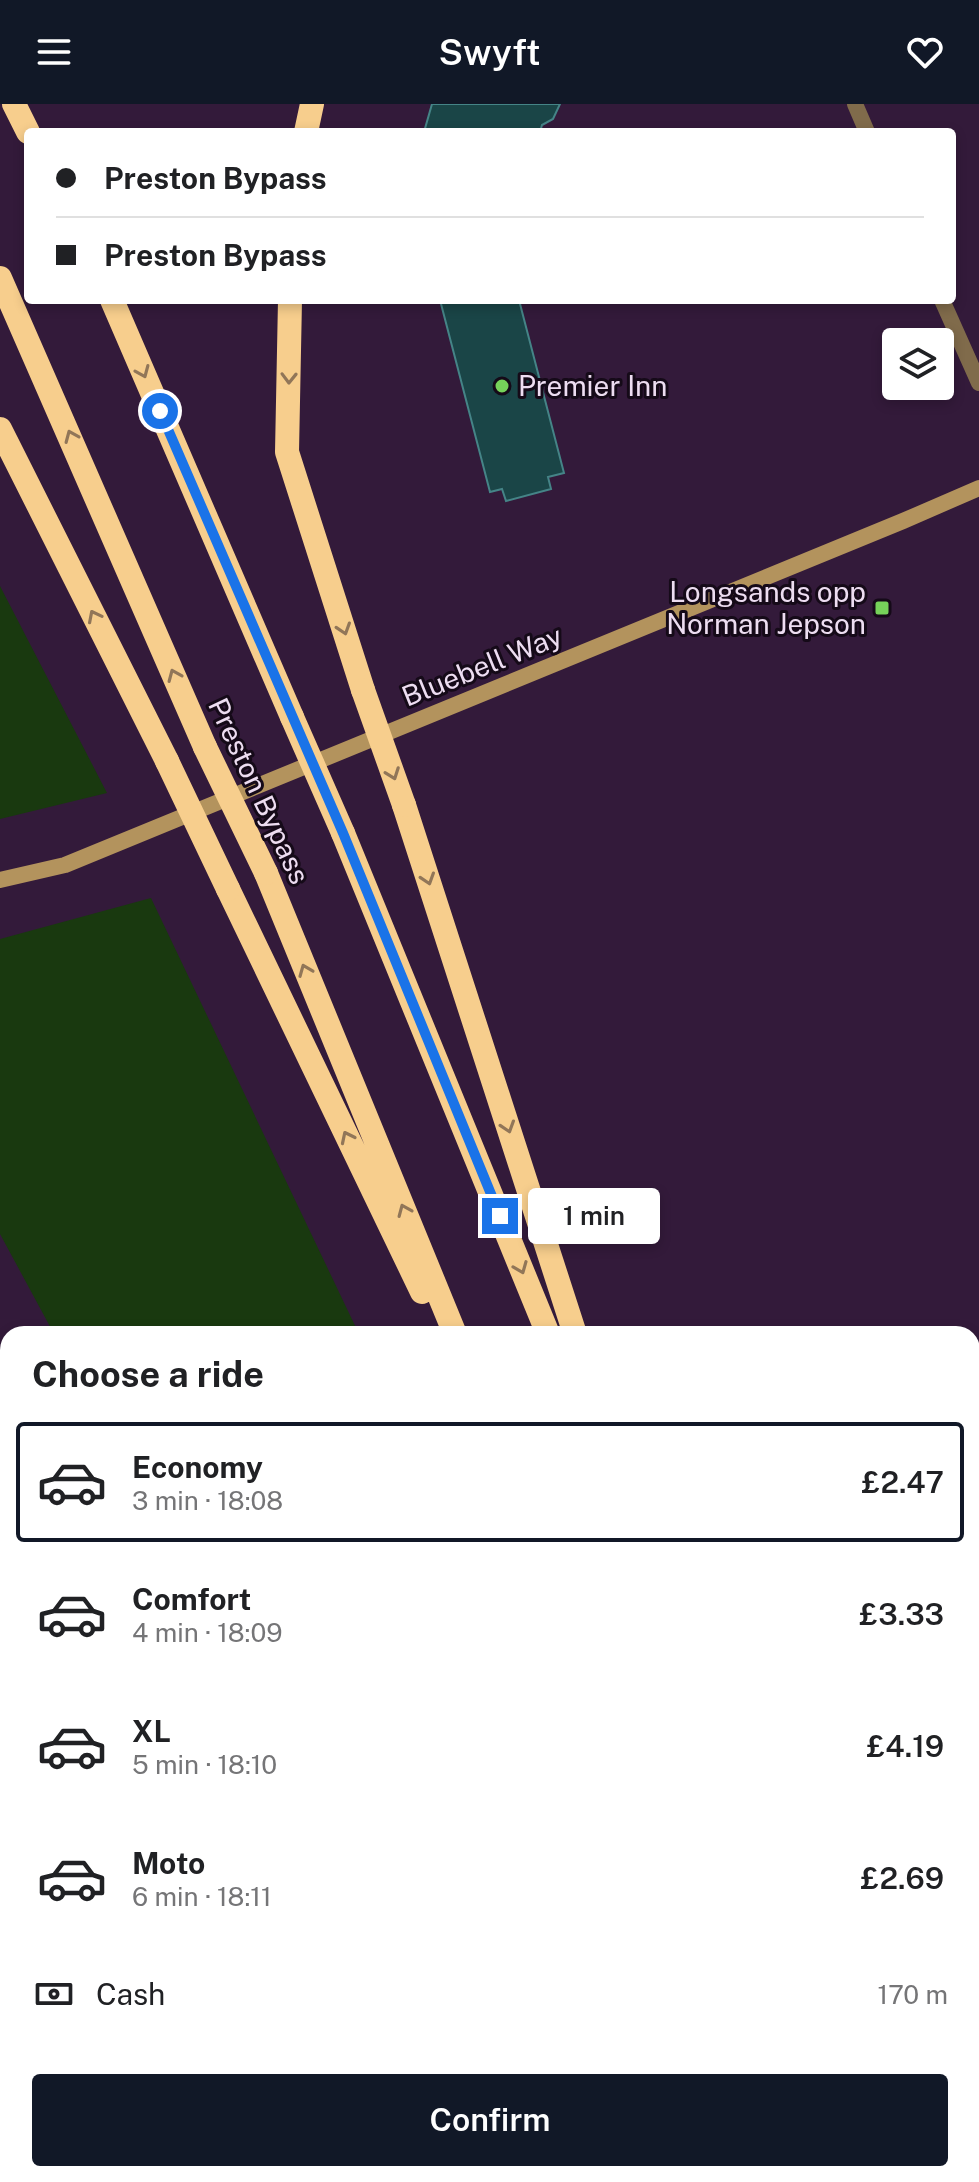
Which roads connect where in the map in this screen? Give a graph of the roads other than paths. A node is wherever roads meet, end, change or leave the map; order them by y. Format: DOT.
graph roads {
  1 [pos="14,104"];
  2 [pos="312,104"];
  3 [pos="855,104"];
  4 [pos="26,128"];
  5 [pos="307,128"];
  6 [pos="865,128"];
  7 [pos="0,278"];
  8 [pos="114,304"];
  9 [pos="290,304"];
  10 [pos="944,304"];
  11 [pos="979,383"];
  12 [pos="0,429"];
  13 [pos="979,488"];
  14 [pos="0,880"];
  15 [pos="438,1326"];
  16 [pos="452,1326"];
  17 [pos="545,1326"];
  18 [pos="572,1326"];
  1 -- 4 [label="highway"];
  2 -- 5 [label="highway"];
  3 -- 6 [label="street"];
  16 -- 7 [label="highway, Preston Bypass, one-way, bridge"];
  8 -- 17 [label="highway, Preston Bypass, one-way, bridge"];
  9 -- 18 [label="highway, one-way, bridge"];
  10 -- 11 [label="street"];
  15 -- 12 [label="highway, one-way, bridge"];
  13 -- 14 [label="main road, Bluebell Way"];
}
